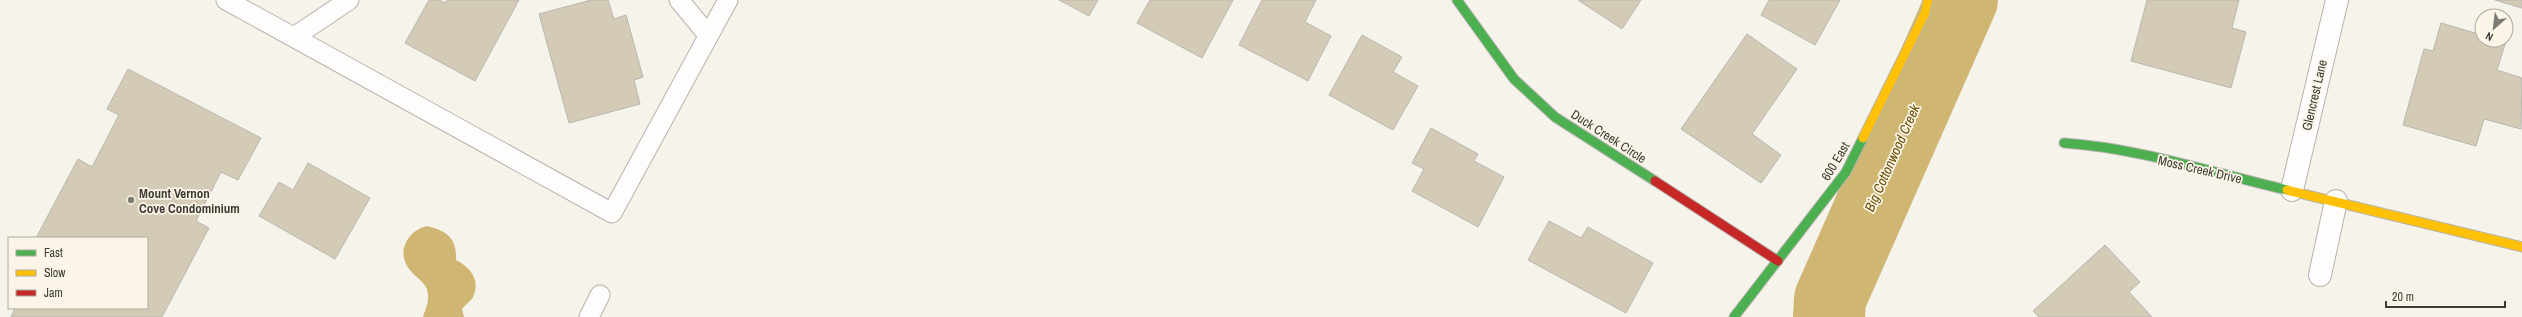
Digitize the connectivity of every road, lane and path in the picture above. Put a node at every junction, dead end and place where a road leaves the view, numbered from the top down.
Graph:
1 (226, 0) edge
2 (349, 0) edge
3 (679, 0) edge
4 (728, 0) edge
5 (1457, 0) edge
6 (1928, 0) edge
7 (2337, 0) edge
8 (708, 35) junction
9 (294, 37) junction
10 (2064, 144) dead end
11 (2292, 190) junction
12 (2336, 201) junction
13 (2522, 247) edge
14 (1778, 261) junction
15 (2320, 275) dead end
16 (600, 295) dead end
17 (589, 317) edge
18 (1734, 317) edge

1 - 9 lane
2 - 9 lane
3 - 8 lane
4 - 8 lane
5 - 14 street, Duck Creek Circle
6 - 14 street, 600 East
7 - 11 street, Glencrest Lane
8 - 9 lane
10 - 11 street, Moss Creek Drive
11 - 12 street, Moss Creek Drive
12 - 13 street, Moss Creek Drive
12 - 15 street
14 - 18 street, 600 East
16 - 17 lane

